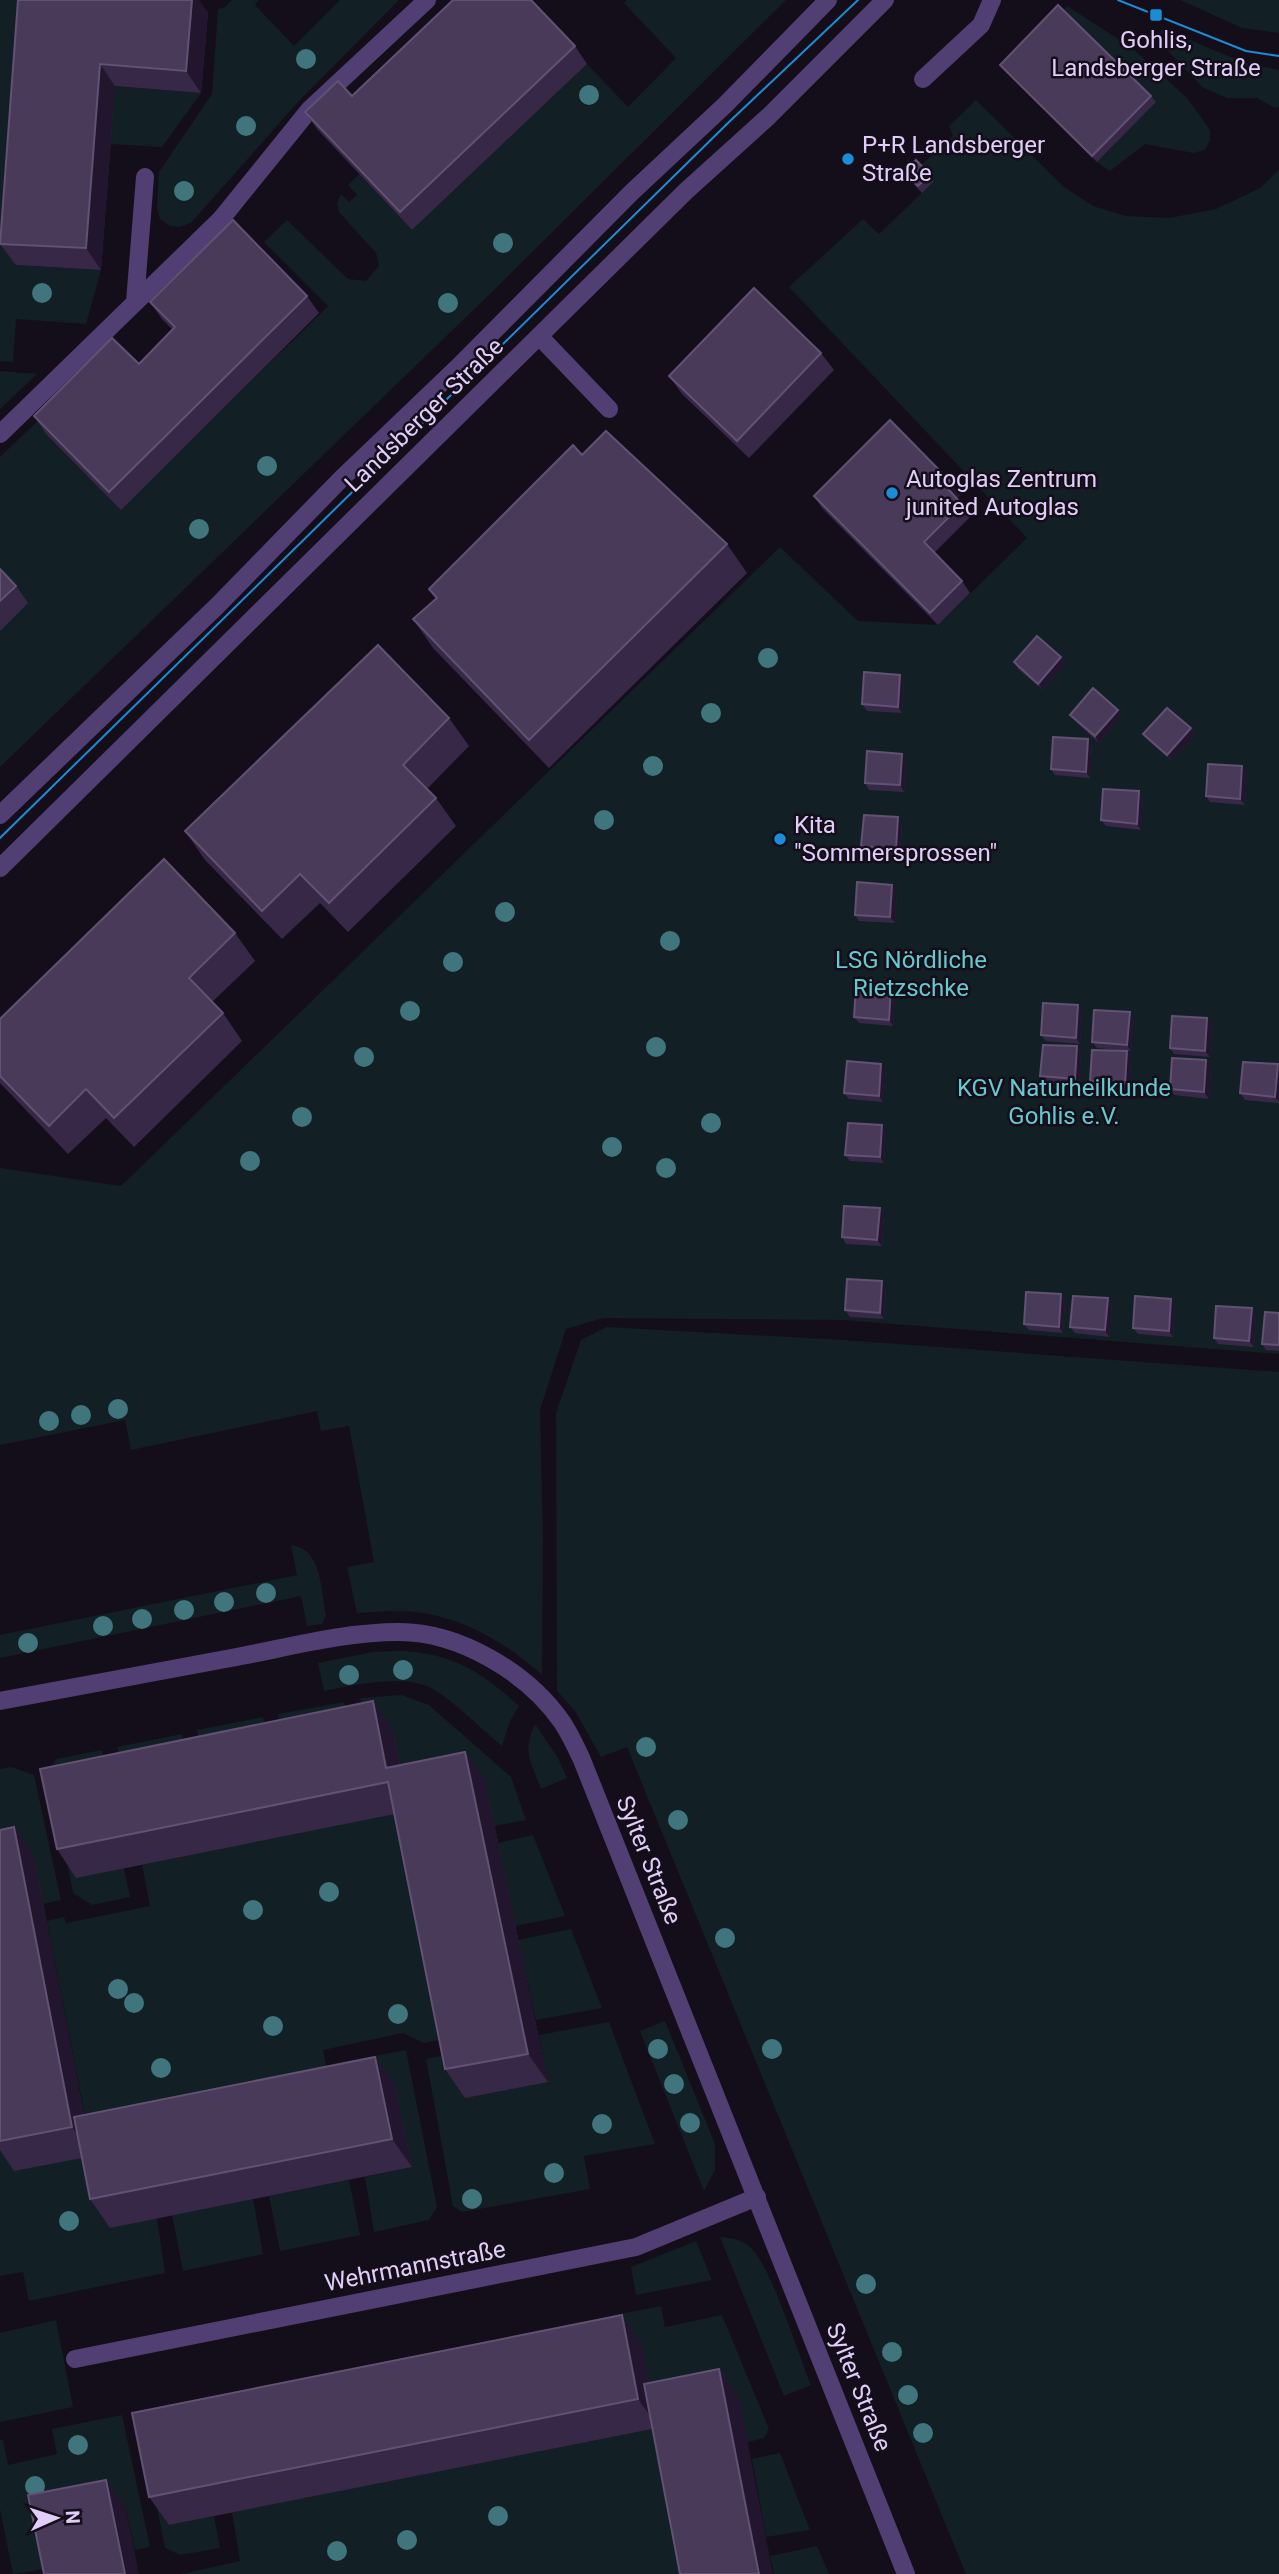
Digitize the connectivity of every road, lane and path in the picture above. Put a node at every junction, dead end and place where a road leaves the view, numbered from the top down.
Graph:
1 (427, 0) edge
2 (828, 0) edge
3 (886, 0) edge
4 (992, 0) edge
5 (923, 79) dead end
6 (145, 177) dead end
7 (135, 302) junction
8 (540, 337) junction
9 (609, 409) dead end
10 (0, 435) edge
11 (0, 815) edge
12 (0, 868) edge
13 (0, 1701) edge
14 (757, 2197) junction
15 (75, 2359) dead end
16 (906, 2574) edge

1 - 7 street
2 - 11 street, Landsberger Straße
3 - 8 street, Landsberger Straße
4 - 5 street
6 - 7 street
7 - 10 street
8 - 9 street
8 - 12 street, Landsberger Straße
13 - 14 street, Sylter Straße
14 - 15 street, Wehrmannstraße
14 - 16 street, Sylter Straße

